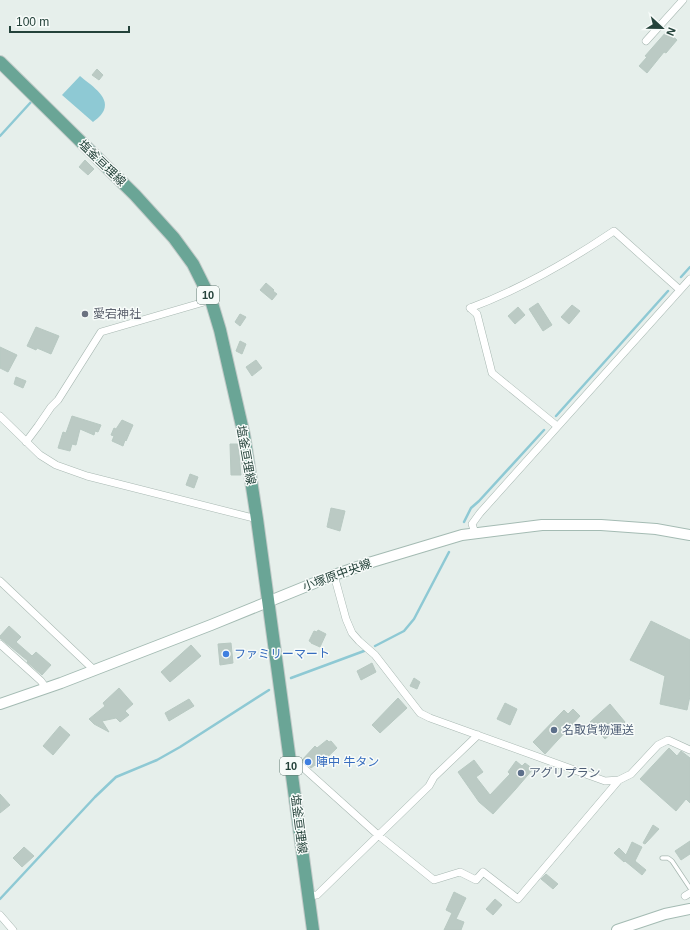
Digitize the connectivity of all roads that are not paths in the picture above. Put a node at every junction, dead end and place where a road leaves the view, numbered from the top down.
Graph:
1 (683, 0) edge
2 (646, 41) dead end
3 (0, 62) edge
4 (690, 278) edge
5 (680, 290) junction
6 (211, 300) junction
7 (0, 416) edge
8 (557, 426) junction
9 (26, 442) junction
10 (257, 519) junction
11 (475, 533) junction
12 (690, 535) edge
13 (334, 576) junction
14 (0, 581) edge
15 (268, 602) junction
16 (0, 644) edge
17 (94, 669) junction
18 (46, 688) junction
19 (0, 704) edge
20 (478, 735) junction
21 (690, 750) edge
22 (291, 765) junction
23 (620, 780) junction
24 (378, 835) junction
25 (662, 858) dead end
26 (690, 888) edge
27 (308, 896) junction
28 (690, 909) edge
29 (0, 915) edge
30 (13, 930) edge
31 (313, 930) edge
32 (617, 930) edge

1 - 2 street
3 - 6 main road, 塩釜亘理線 / 10
4 - 5 street
5 - 8 street
5 - 8 street
6 - 9 street
6 - 10 main road, 塩釜亘理線 / 10
7 - 9 street
8 - 11 street
9 - 10 street
10 - 15 main road, 塩釜亘理線 / 10
11 - 12 street, 小塚原中央線
11 - 13 street, 小塚原中央線
13 - 15 street, 小塚原中央線
13 - 20 street
14 - 17 street
15 - 17 street, 小塚原中央線
15 - 22 main road, 塩釜亘理線 / 10
16 - 18 street
17 - 18 street, 小塚原中央線
18 - 19 street, 小塚原中央線
20 - 23 street
20 - 24 street
21 - 23 street
22 - 24 street
22 - 27 main road, 塩釜亘理線 / 10
23 - 24 street
24 - 27 street
25 - 26 lane
27 - 31 main road, 塩釜亘理線 / 10
28 - 32 street
29 - 30 street

